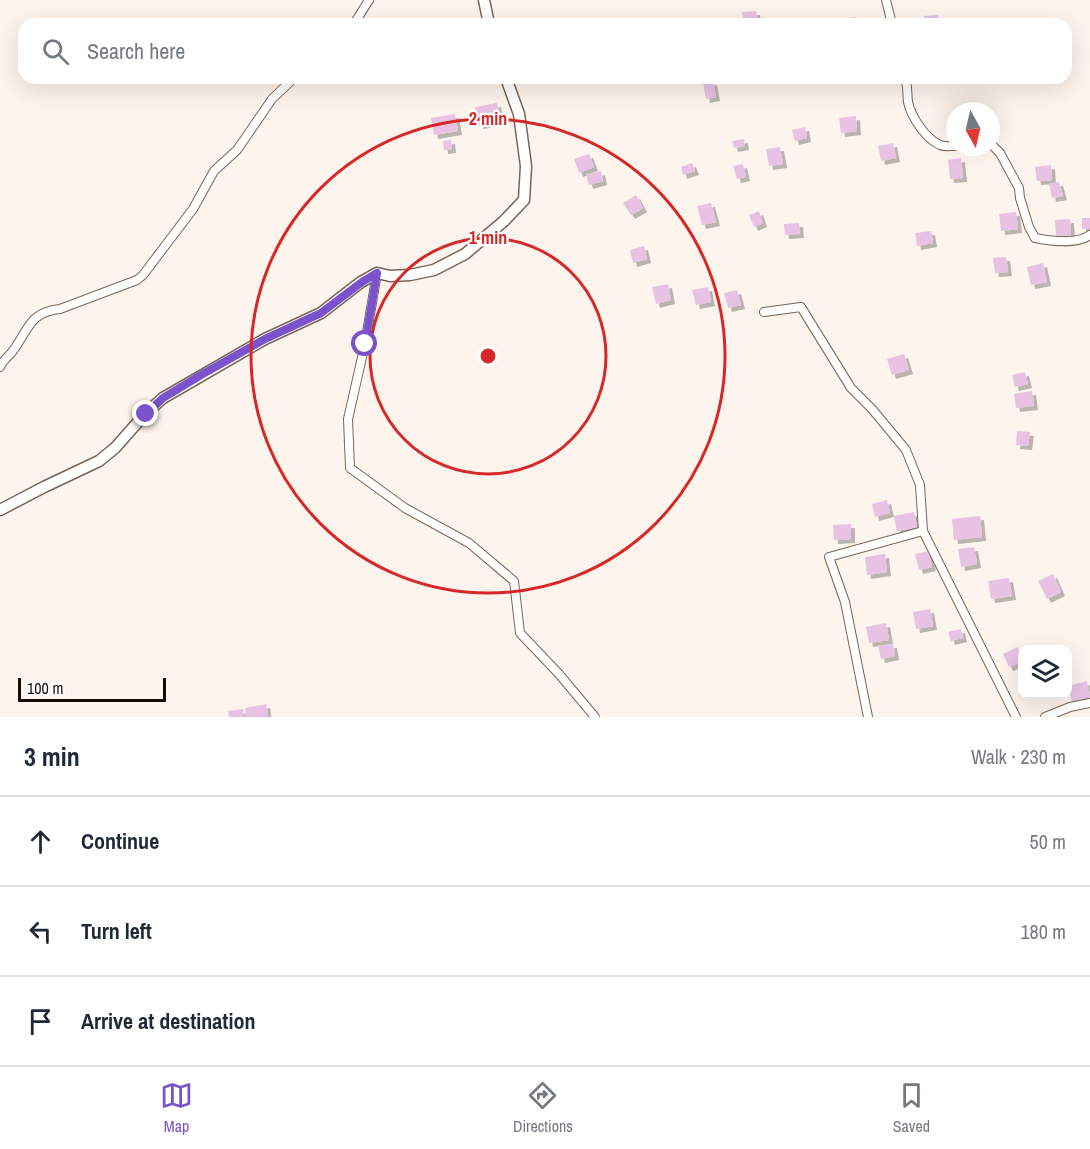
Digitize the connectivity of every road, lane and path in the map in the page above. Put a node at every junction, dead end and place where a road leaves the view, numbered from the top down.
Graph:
1 (369, 0) edge
2 (484, 0) edge
3 (886, 0) edge
4 (358, 18) edge
5 (488, 18) edge
6 (890, 18) edge
7 (288, 84) edge
8 (508, 84) edge
9 (907, 84) edge
10 (946, 146) edge
11 (1000, 153) edge
12 (1090, 235) edge
13 (377, 273) junction
14 (764, 312) dead end
15 (0, 367) edge
16 (0, 510) edge
17 (923, 531) junction
18 (1090, 703) edge
19 (595, 717) edge
20 (868, 717) edge
21 (1016, 717) edge
22 (1045, 717) edge

1 - 4 street
2 - 5 street
3 - 6 street
7 - 15 street
8 - 13 street
9 - 10 street
11 - 12 street
13 - 16 street
13 - 19 street
14 - 17 street
17 - 20 street
17 - 21 street
18 - 22 street

